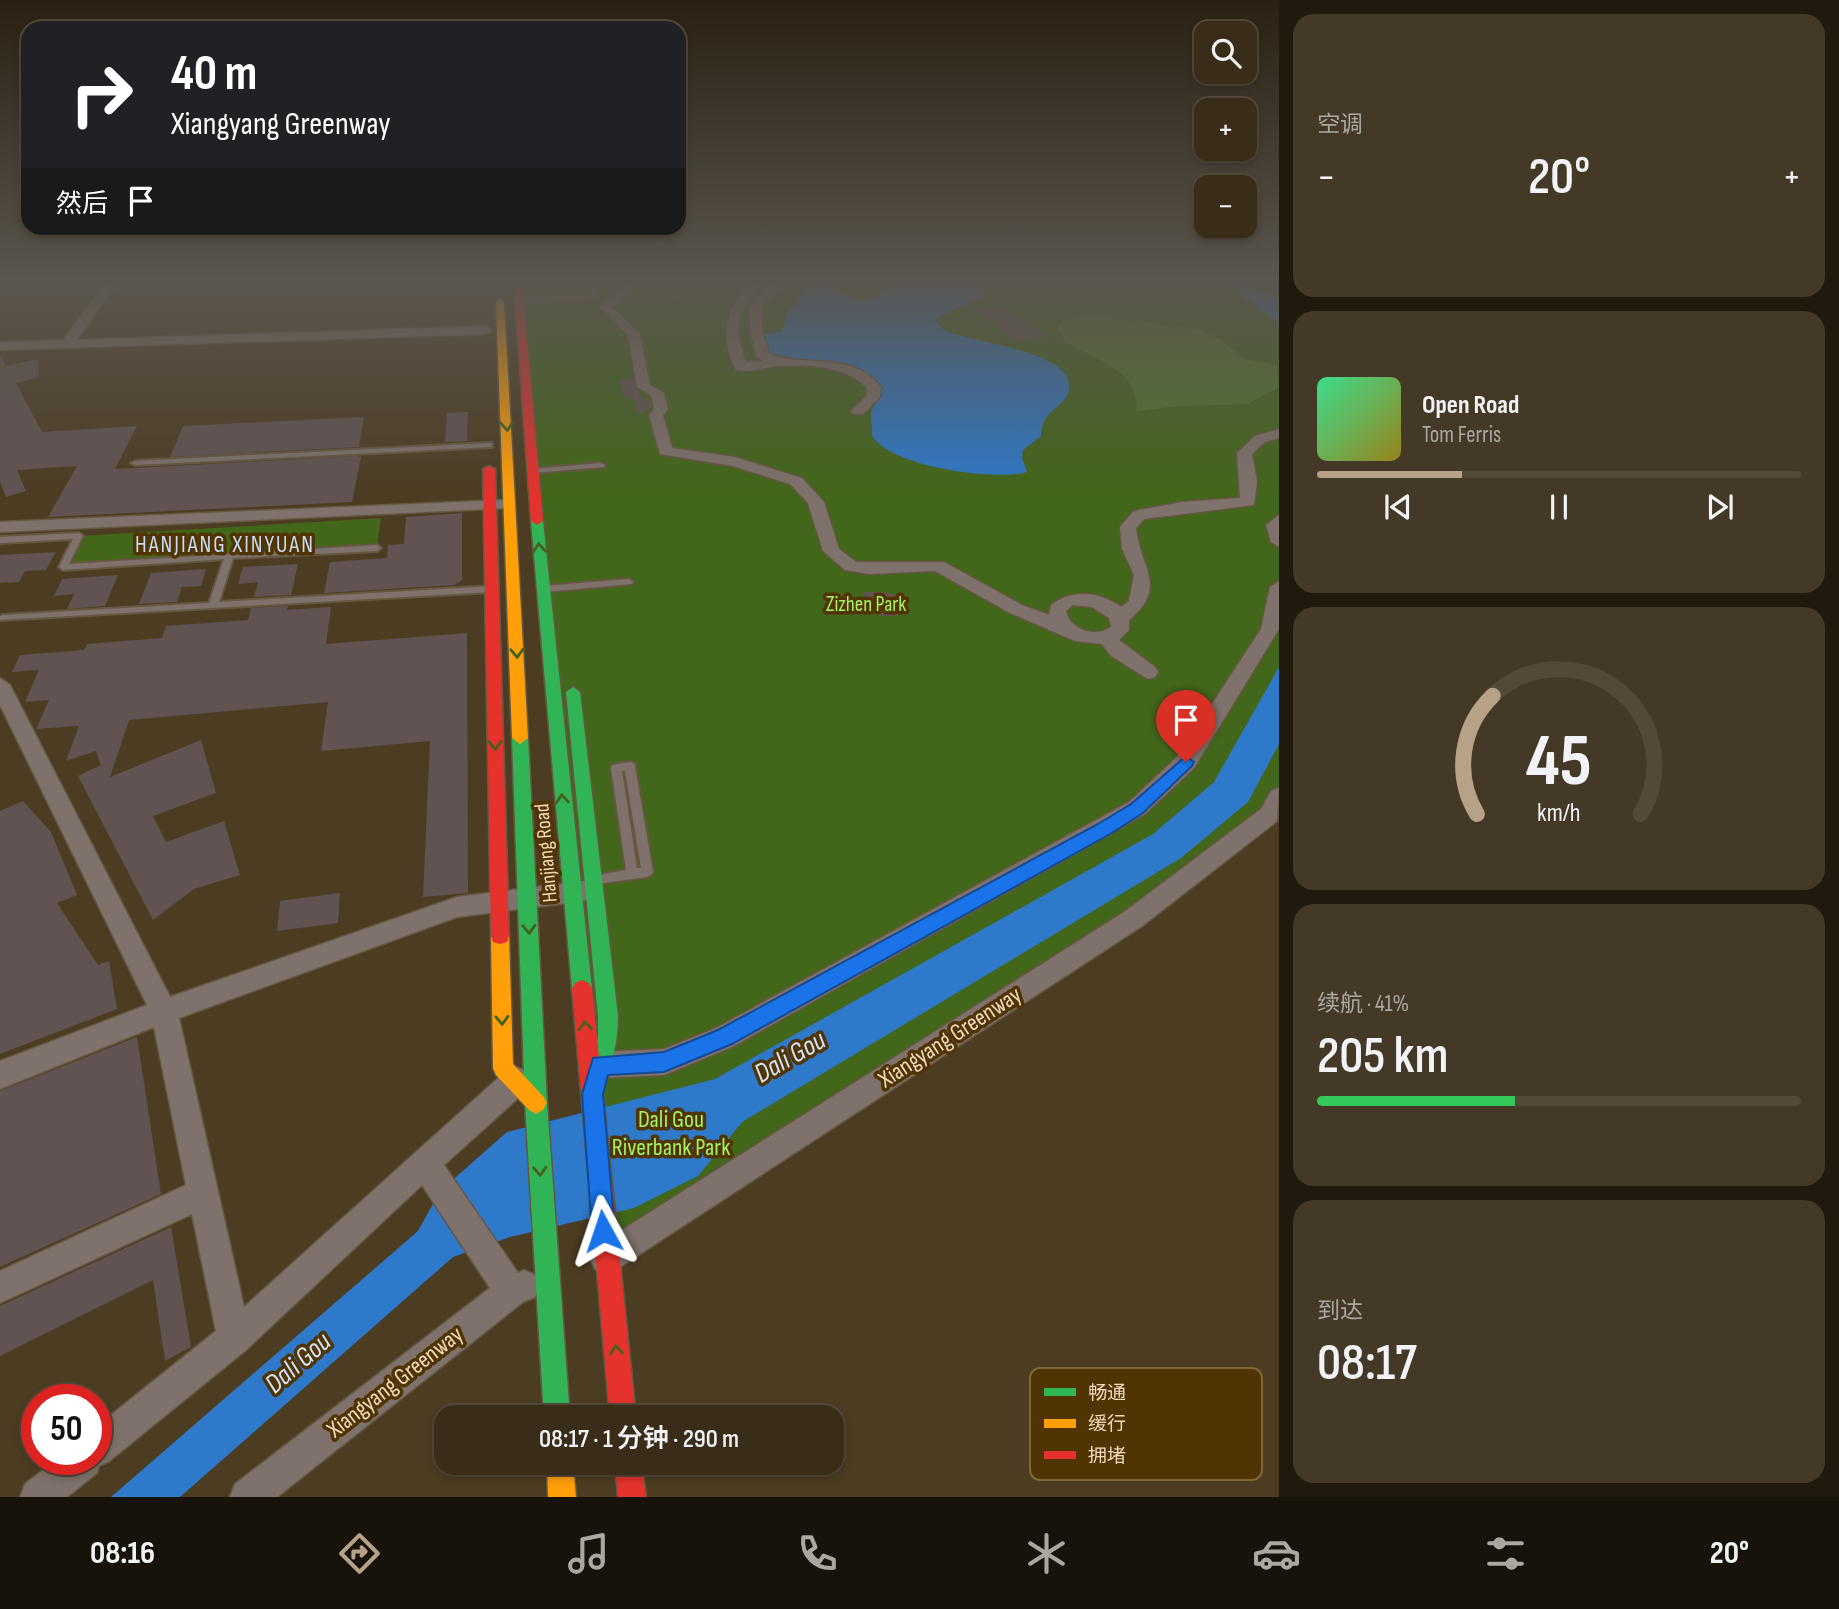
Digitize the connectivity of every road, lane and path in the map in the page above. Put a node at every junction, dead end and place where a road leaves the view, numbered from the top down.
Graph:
1 (487, 354) edge
2 (503, 354) edge
3 (526, 354) edge
4 (638, 354) edge
5 (737, 354) edge
6 (762, 354) edge
7 (776, 363) junction
8 (488, 406) dead end
9 (858, 411) dead end
10 (1279, 433) edge
11 (489, 438) joint
12 (135, 463) dead end
13 (601, 465) dead end
14 (541, 470) junction
15 (552, 496) dead end
16 (511, 505) junction
17 (490, 506) junction
18 (1279, 520) edge
19 (0, 527) edge
20 (0, 540) edge
21 (1279, 542) edge
22 (377, 548) dead end
23 (229, 556) junction
24 (629, 582) dead end
25 (1279, 587) edge
26 (492, 589) junction
27 (543, 589) junction
28 (213, 606) junction
29 (3, 618) dead end
30 (1119, 618) junction
31 (1067, 628) junction
32 (1107, 638) junction
33 (570, 671) dead end
34 (1147, 672) dead end
35 (0, 685) edge
36 (1279, 797) edge
37 (632, 874) junction
38 (582, 886) junction
39 (527, 900) junction
40 (498, 903) junction
41 (164, 1012) junction
42 (601, 1065) junction
43 (0, 1075) edge
44 (516, 1081) junction
45 (592, 1094) junction
46 (536, 1103) junction
47 (432, 1172) junction
48 (203, 1193) junction
49 (606, 1258) junction
50 (547, 1277) junction
51 (0, 1287) edge
52 (512, 1291) junction
53 (234, 1338) junction
54 (555, 1405) edge
55 (622, 1405) edge
56 (112, 1437) edge
57 (65, 1475) edge
58 (561, 1475) edge
59 (629, 1475) edge
60 (38, 1497) edge
61 (248, 1497) edge
62 (562, 1497) edge
63 (632, 1497) edge

1 - 8 main road
2 -> 16 main road, Hanjiang Road
3 - 14 main road, Hanjiang Road
4 - 31 street
5 - 7 street
6 - 7 street
7 - 9 street
10 - 30 street
11 - 12 lane
11 - 17 main road
13 - 14 lane
14 - 15 main road
27 -> 14 main road, Hanjiang Road
16 - 17 street
16 -> 39 main road, Hanjiang Road
17 - 19 street
17 - 26 main road
18 - 21 street
20 - 23 lane
22 - 23 lane
23 - 28 lane
24 - 27 lane
25 - 42 street
26 - 28 lane
26 -> 40 main road
38 -> 27 main road, Hanjiang Road
28 - 29 lane
30 - 31 street
30 - 32 street
31 - 32 street
32 - 34 street
33 - 38 main road
35 - 41 street
36 - 49 street, Xiangyang Greenway
37 - 37 lane
37 - 38 lane
38 - 39 street
38 - 42 main road
45 -> 38 main road, Hanjiang Road
39 - 40 street
39 -> 46 main road, Hanjiang Road
40 - 41 street
40 -> 44 main road
41 - 43 street
41 - 48 street
42 - 45 main road
44 - 46 main road
44 - 47 street
45 - 49 main road, Hanjiang Road
46 -> 50 main road, Hanjiang Road
47 - 52 street
47 - 53 street
48 - 51 street
48 - 53 street
55 -> 49 main road, Hanjiang Road
50 - 52 street, Xiangyang Greenway
50 - 54 main road, Hanjiang Road
52 - 61 street, Xiangyang Greenway
53 - 56 street
57 - 60 street
58 - 62 main road
59 - 63 main road

